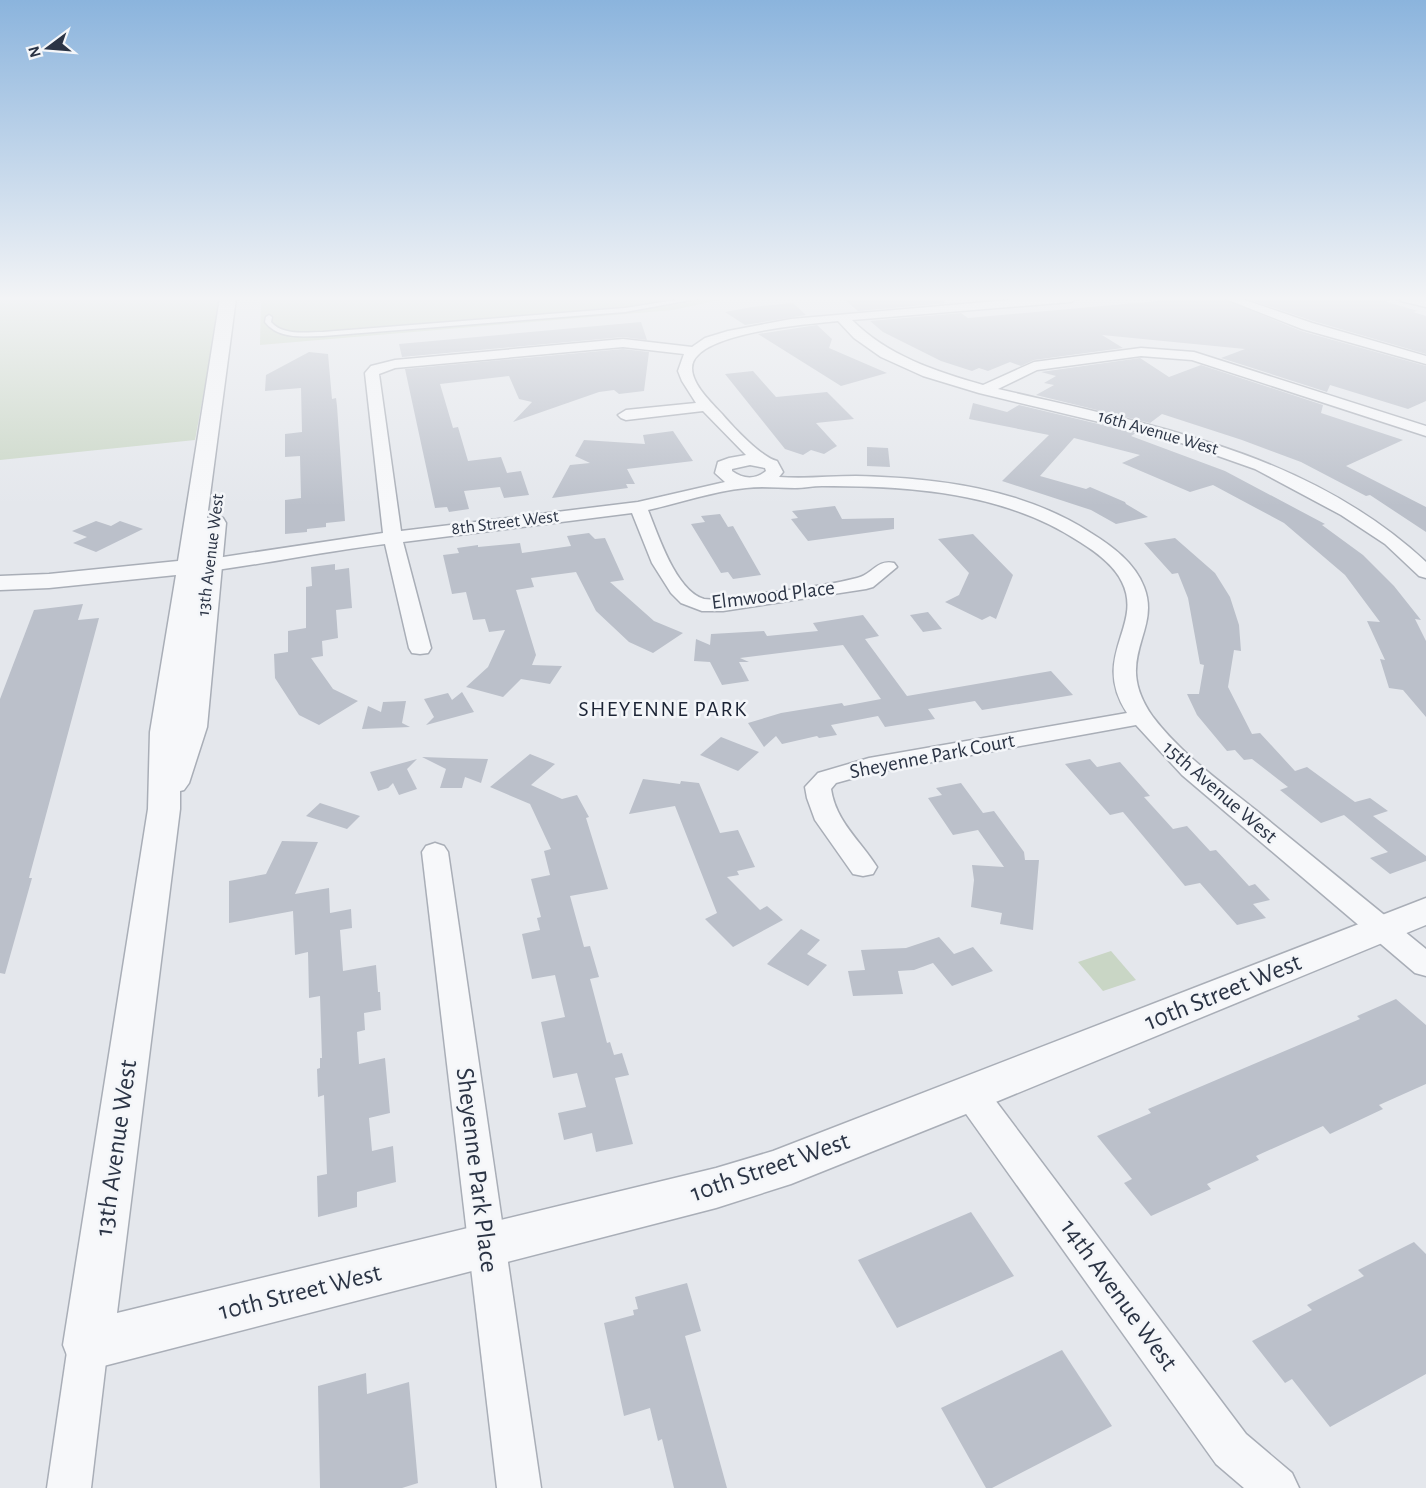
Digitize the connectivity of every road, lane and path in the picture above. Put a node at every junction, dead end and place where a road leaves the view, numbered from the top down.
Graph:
1 (221, 367) edge
2 (231, 367) edge
3 (382, 367) edge
4 (685, 367) edge
5 (914, 367) edge
6 (1031, 367) edge
7 (1230, 367) edge
8 (984, 390) junction
9 (707, 406) junction
10 (626, 415) dead end
11 (1426, 430) edge
12 (729, 434) junction
13 (770, 465) junction
14 (726, 468) junction
15 (819, 480) junction
16 (755, 482) junction
17 (691, 495) junction
18 (638, 507) junction
19 (393, 537) junction
20 (200, 560) junction
21 (888, 567) dead end
22 (1426, 572) edge
23 (10, 582) edge
24 (420, 648) dead end
25 (1142, 717) junction
26 (435, 852) dead end
27 (863, 867) dead end
28 (1426, 911) edge
29 (1382, 928) junction
30 (1426, 964) edge
31 (971, 1094) junction
32 (486, 1245) junction
33 (88, 1345) junction
34 (69, 1488) edge
35 (519, 1488) edge
36 (1277, 1488) edge

1 - 20 street, 13th Avenue West
2 - 20 street, 13th Avenue West
3 - 19 street
4 - 9 street
5 - 8 street, 16th Avenue West
6 - 8 street
7 - 11 street
8 - 22 street, 16th Avenue West
9 - 10 street
9 - 12 street
12 - 13 street
12 - 14 street
13 - 14 street
13 - 15 street, 15th Avenue West
13 - 16 street
14 - 16 street
14 - 17 street, 8th Street West
15 - 16 street, 15th Avenue West
15 - 25 street, 15th Avenue West
16 - 17 street, 8th Street West
17 - 18 street, 8th Street West
18 - 19 street, 8th Street West
18 - 21 street, Elmwood Place
19 - 20 street, 8th Street West
19 - 24 street
20 - 23 street, 8th Street West
20 - 33 street, 13th Avenue West
25 - 27 street, Sheyenne Park Court
25 - 29 street, 15th Avenue West
26 - 32 street, Sheyenne Park Place
28 - 29 street, 10th Street West
29 - 30 street, 15th Avenue West
29 - 31 street, 10th Street West
31 - 32 street, 10th Street West
31 - 36 street, 14th Avenue West
32 - 33 street, 10th Street West
32 - 35 street, Sheyenne Park Place
33 - 34 street, 13th Avenue West

